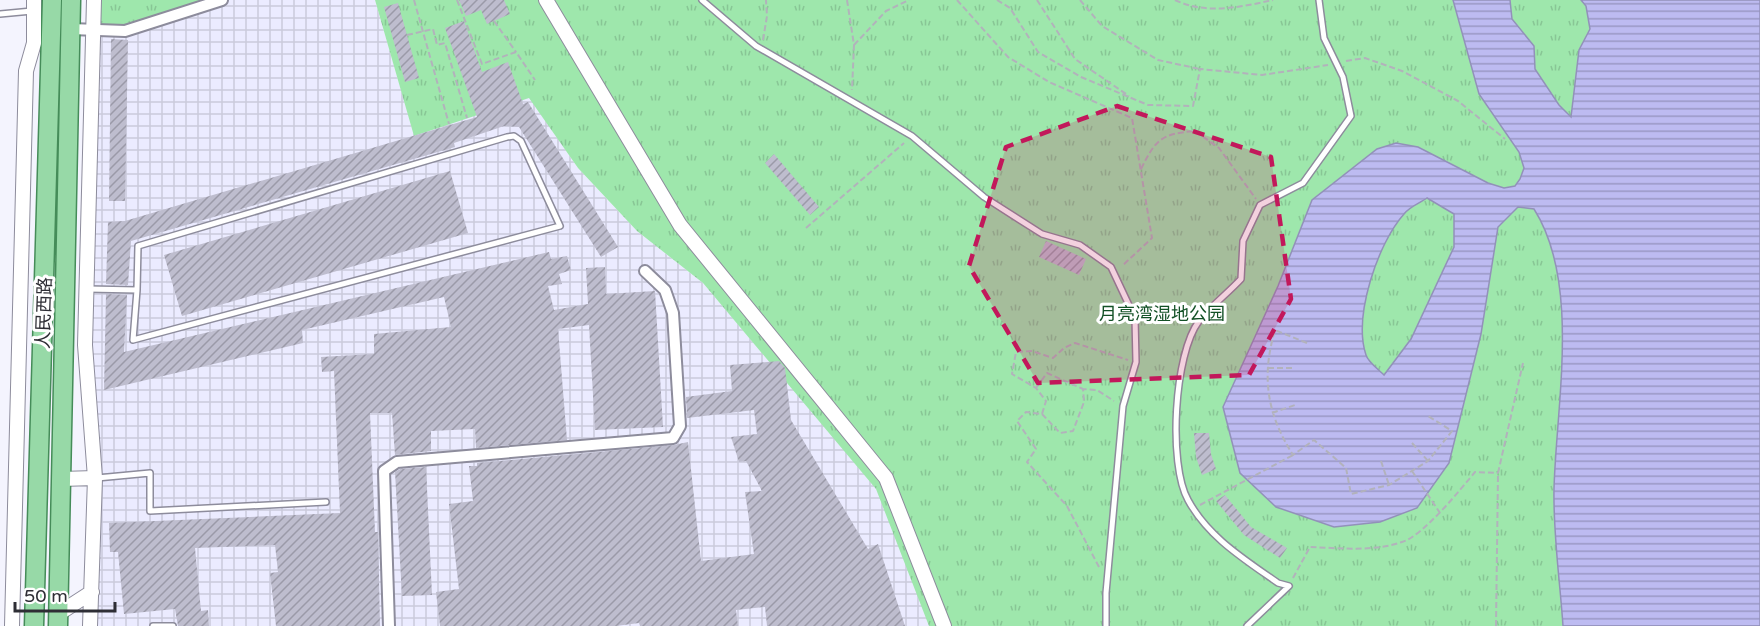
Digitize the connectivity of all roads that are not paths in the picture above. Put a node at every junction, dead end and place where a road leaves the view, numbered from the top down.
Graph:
1 (52, 0) edge
2 (71, 0) edge
3 (94, 0) edge
4 (219, 0) edge
5 (546, 0) edge
6 (702, 0) edge
7 (1319, 0) edge
8 (34, 6) edge
9 (0, 14) edge
10 (70, 29) junction
11 (94, 30) junction
12 (645, 272) dead end
13 (87, 289) junction
14 (137, 290) junction
15 (95, 478) junction
16 (61, 479) junction
17 (326, 502) dead end
18 (92, 592) junction
19 (58, 620) edge
20 (12, 626) edge
21 (34, 626) edge
22 (90, 626) edge
23 (153, 626) edge
24 (173, 626) edge
25 (389, 626) edge
26 (944, 626) edge
27 (1106, 626) edge
28 (1247, 626) edge

1 - 21 main road, 人民西路
2 - 10 main road, 人民西路
3 - 11 street
4 - 11 street
5 - 26 street
6 - 27 lane
7 - 28 lane
8 - 9 lane
8 - 20 street
10 - 11 street
10 - 16 main road, 人民西路
11 - 13 street
12 - 25 street
13 - 14 lane
13 - 15 street
14 - 14 lane
15 - 16 street
15 - 17 lane
15 - 18 street
16 - 19 main road, 人民西路
18 - 19 street
18 - 22 street
23 - 24 lane

